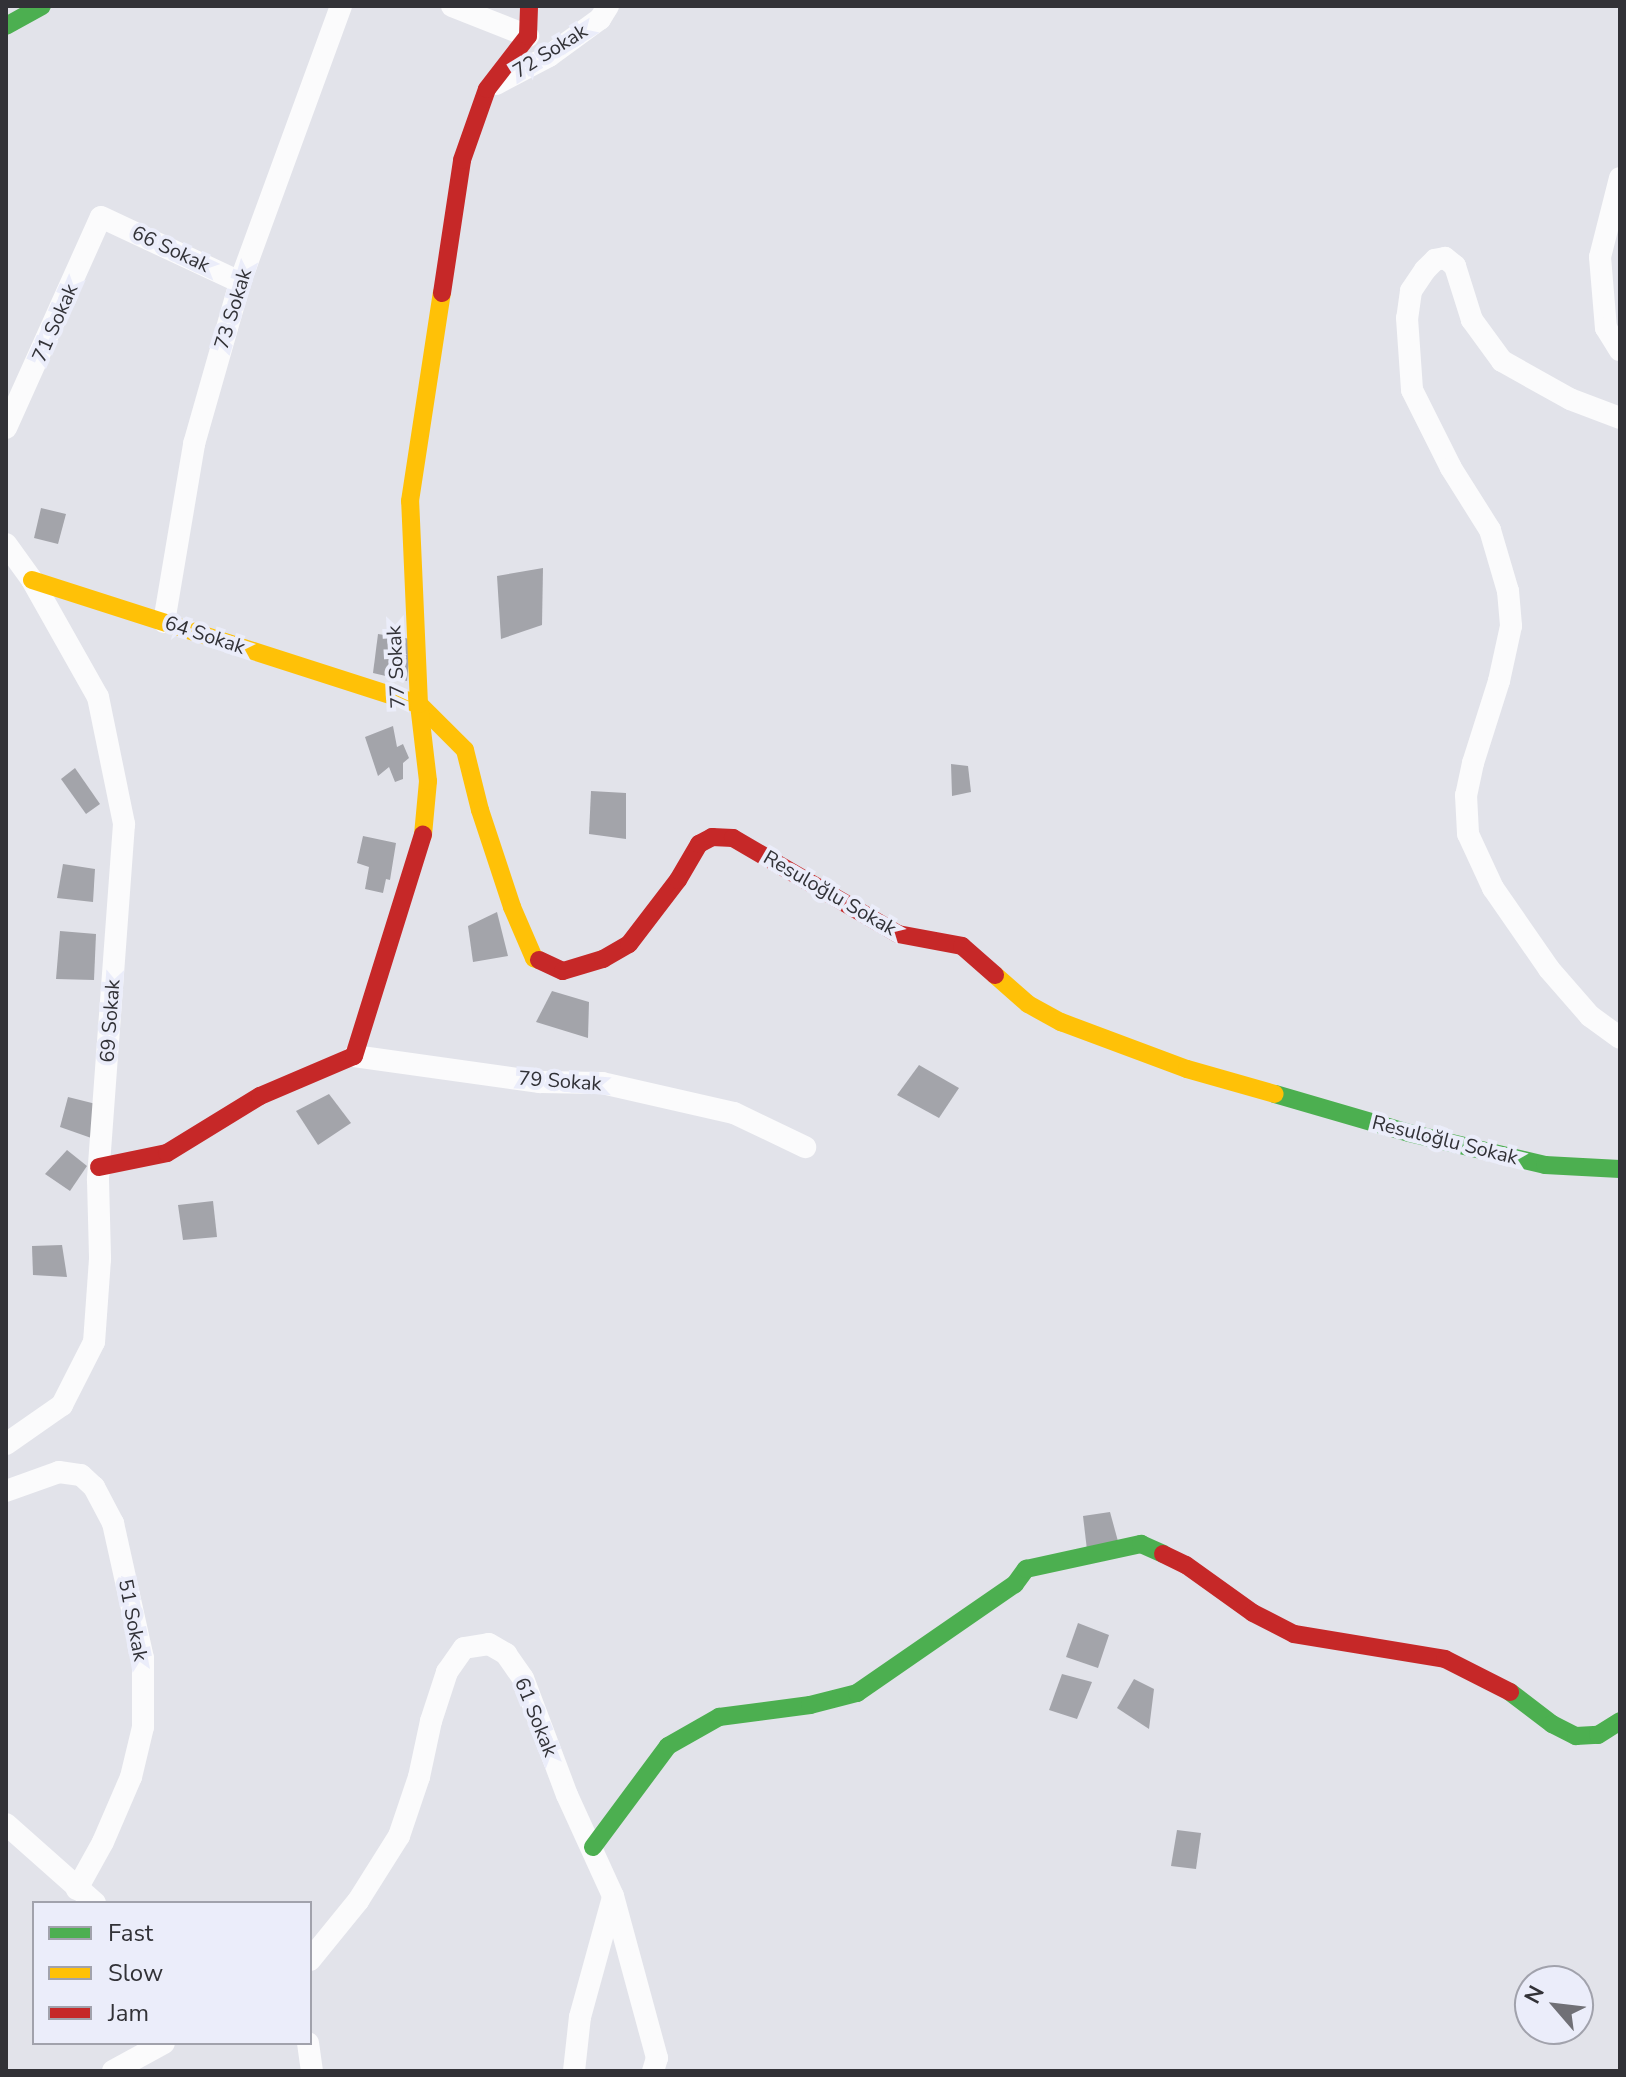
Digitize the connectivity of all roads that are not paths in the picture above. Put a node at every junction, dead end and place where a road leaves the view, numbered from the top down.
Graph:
1 (42, 6) edge
2 (341, 6) edge
3 (452, 6) edge
4 (529, 6) edge
5 (608, 6) edge
6 (6, 26) edge
7 (528, 36) junction
8 (487, 89) junction
9 (1620, 178) edge
10 (101, 217) joint
11 (240, 282) junction
12 (1620, 350) edge
13 (1620, 418) edge
14 (6, 428) edge
15 (6, 544) edge
16 (32, 580) junction
17 (164, 622) junction
18 (419, 704) junction
19 (1620, 1038) edge
20 (354, 1056) junction
21 (805, 1147) dead end
22 (99, 1167) junction
23 (1620, 1169) edge
24 (6, 1444) edge
25 (6, 1491) edge
26 (1620, 1721) edge
27 (6, 1824) edge
28 (593, 1847) junction
29 (77, 1889) junction
30 (613, 1896) junction
31 (92, 1901) edge
32 (312, 1958) edge
33 (160, 2045) edge
34 (308, 2045) edge
35 (113, 2071) edge
36 (312, 2071) edge
37 (574, 2071) edge
38 (653, 2071) edge

1 - 6 main road
2 - 11 street, 73 Sokak
3 - 7 street
4 - 7 main road
5 - 8 street, 72 Sokak
7 - 8 main road, 77 Sokak
8 - 18 main road, 77 Sokak
9 - 12 street
10 - 11 street, 66 Sokak
10 - 14 street, 71 Sokak
11 - 17 street, 73 Sokak
13 - 19 street
15 - 16 street
16 - 17 main road, 64 Sokak
16 - 22 street, 69 Sokak
17 - 18 main road, 64 Sokak
18 - 20 main road, 77 Sokak
18 - 23 main road, Resuloğlu Sokak
20 - 21 street, 79 Sokak
20 - 22 main road
22 - 24 street, 69 Sokak
25 - 29 street, 51 Sokak
26 - 28 main road
27 - 29 street
28 - 30 street, 61 Sokak
28 - 32 street, 61 Sokak
29 - 31 street
30 - 37 street
30 - 38 street, 61 Sokak
33 - 35 street
34 - 36 street

